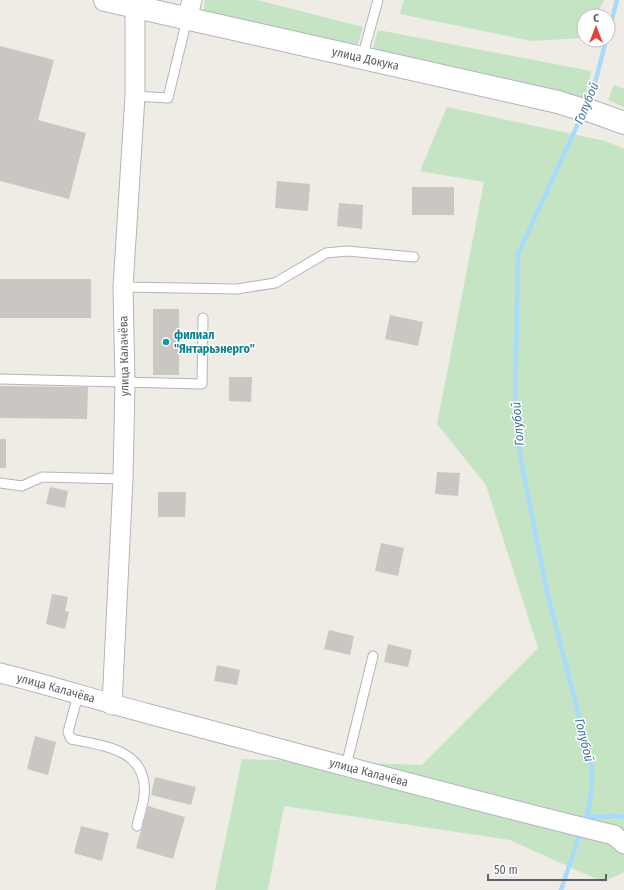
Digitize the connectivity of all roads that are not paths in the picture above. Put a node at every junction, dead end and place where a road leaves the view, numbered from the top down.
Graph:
1 (105, 0) edge
2 (378, 0) edge
3 (135, 7) junction
4 (189, 9) edge
5 (362, 59) junction
6 (135, 96) junction
7 (624, 123) edge
8 (414, 257) dead end
9 (123, 287) junction
10 (203, 318) dead end
11 (0, 379) edge
12 (126, 382) junction
13 (123, 480) junction
14 (0, 483) edge
15 (373, 656) dead end
16 (0, 673) edge
17 (78, 695) junction
18 (112, 705) junction
19 (346, 766) junction
20 (137, 826) dead end
21 (624, 844) edge

1 - 3 street, улица Докука
2 - 5 lane
3 - 4 street, улица Докука
3 - 6 street, улица Калачёва
4 - 5 street, улица Докука
4 - 6 lane
5 - 7 street, улица Докука
6 - 9 street, улица Калачёва
8 - 9 lane
9 - 12 street, улица Калачёва
10 - 12 lane
11 - 12 lane
12 - 13 street, улица Калачёва
13 - 14 lane
13 - 18 street, улица Калачёва
15 - 19 lane
16 - 17 street, улица Калачёва
17 - 18 street, улица Калачёва
17 - 20 lane
18 - 19 street, улица Калачёва
19 - 21 street, улица Калачёва

